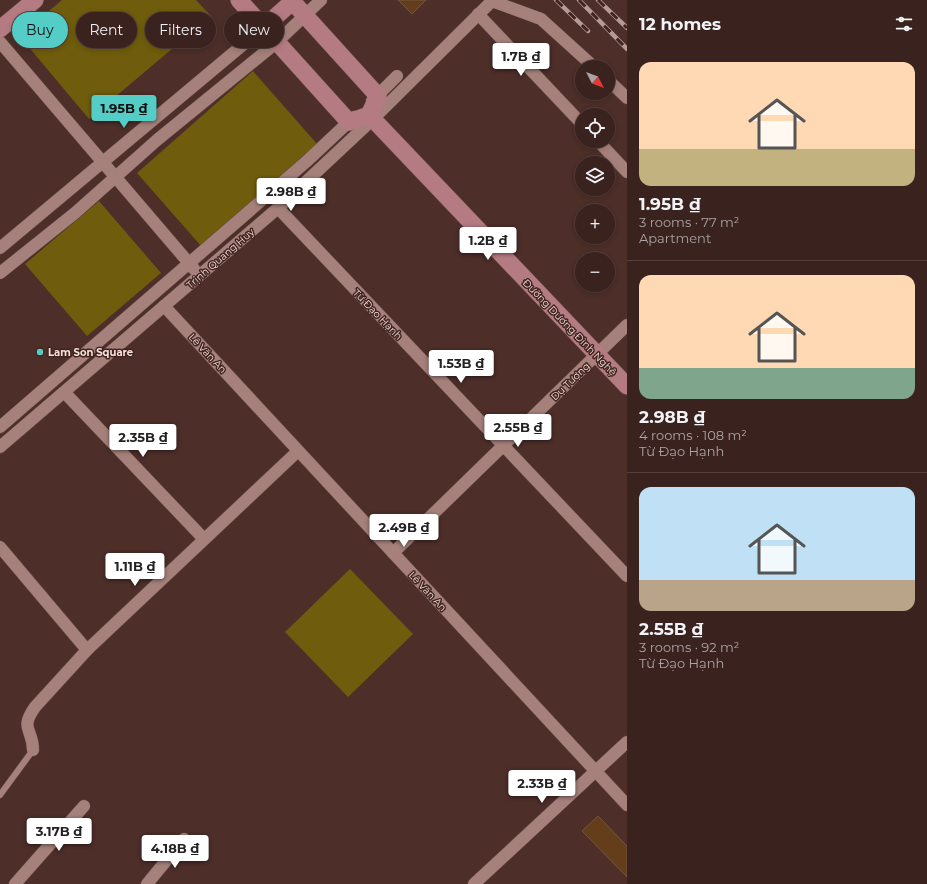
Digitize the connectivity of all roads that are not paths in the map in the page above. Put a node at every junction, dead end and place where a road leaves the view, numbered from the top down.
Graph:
1 (35, 0) edge
2 (239, 0) edge
3 (322, 0) edge
4 (291, 1) edge
5 (249, 12) edge
6 (280, 12) edge
7 (478, 14) junction
8 (305, 16) junction
9 (0, 29) edge
10 (284, 36) edge
11 (0, 42) edge
12 (239, 48) edge
13 (270, 48) edge
14 (281, 48) edge
15 (586, 60) edge
16 (397, 76) dead end
17 (615, 87) edge
18 (378, 96) junction
19 (627, 98) edge
20 (371, 117) junction
21 (575, 117) edge
22 (349, 122) junction
23 (605, 148) edge
24 (103, 162) junction
25 (627, 172) edge
26 (116, 178) junction
27 (278, 208) junction
28 (0, 248) edge
29 (189, 263) junction
30 (0, 273) edge
31 (200, 276) junction
32 (164, 306) junction
33 (627, 325) edge
34 (597, 355) junction
35 (627, 386) edge
36 (65, 393) junction
37 (0, 427) edge
38 (503, 446) junction
39 (0, 447) edge
40 (298, 450) junction
41 (204, 539) junction
42 (0, 547) edge
43 (393, 553) junction
44 (627, 576) edge
45 (87, 650) junction
46 (627, 742) edge
47 (33, 750) joint
48 (596, 772) junction
49 (0, 795) edge
50 (627, 805) edge
51 (84, 806) dead end
52 (184, 839) dead end
53 (15, 884) edge
54 (147, 884) edge
55 (474, 884) edge

1 - 9 main road
2 - 5 main road
3 - 8 street
4 - 6 main road
4 - 8 main road
7 - 15 street, Trịnh Quang Huy
7 - 20 street, Trịnh Quang Huy
7 - 21 street
8 - 10 street
8 - 18 main road
11 - 24 street
12 - 24 street
13 - 26 street
14 - 22 main road
16 - 18 street
17 - 19 street
18 - 20 main road
18 - 22 street
20 - 22 main road
20 - 27 street, Trịnh Quang Huy
20 - 34 main road, Đường Dương Đình Nghệ
22 - 29 street
23 - 25 street
24 - 26 street
24 - 28 street
26 - 29 street
26 - 30 street
27 - 31 street, Trịnh Quang Huy
27 - 38 street, Từ Đạo Hạnh
29 - 31 street
29 - 37 street
31 - 32 street, Trịnh Quang Huy
32 - 36 street, Trịnh Quang Huy
32 - 40 street, Lê Văn An
33 - 34 street, Dụ Tượng
34 - 35 main road, Đường Dương Đình Nghệ
34 - 38 street, Dụ Tượng
36 - 39 street, Trịnh Quang Huy
36 - 41 street
38 - 43 street, Dụ Tượng
38 - 44 street, Từ Đạo Hạnh
40 - 41 street
40 - 43 street, Lê Văn An
41 - 45 street
42 - 45 street
43 - 48 street, Lê Văn An
45 - 47 street
46 - 48 street
47 - 49 lane
48 - 50 street, Lê Văn An
48 - 55 street
51 - 53 street
52 - 54 street

